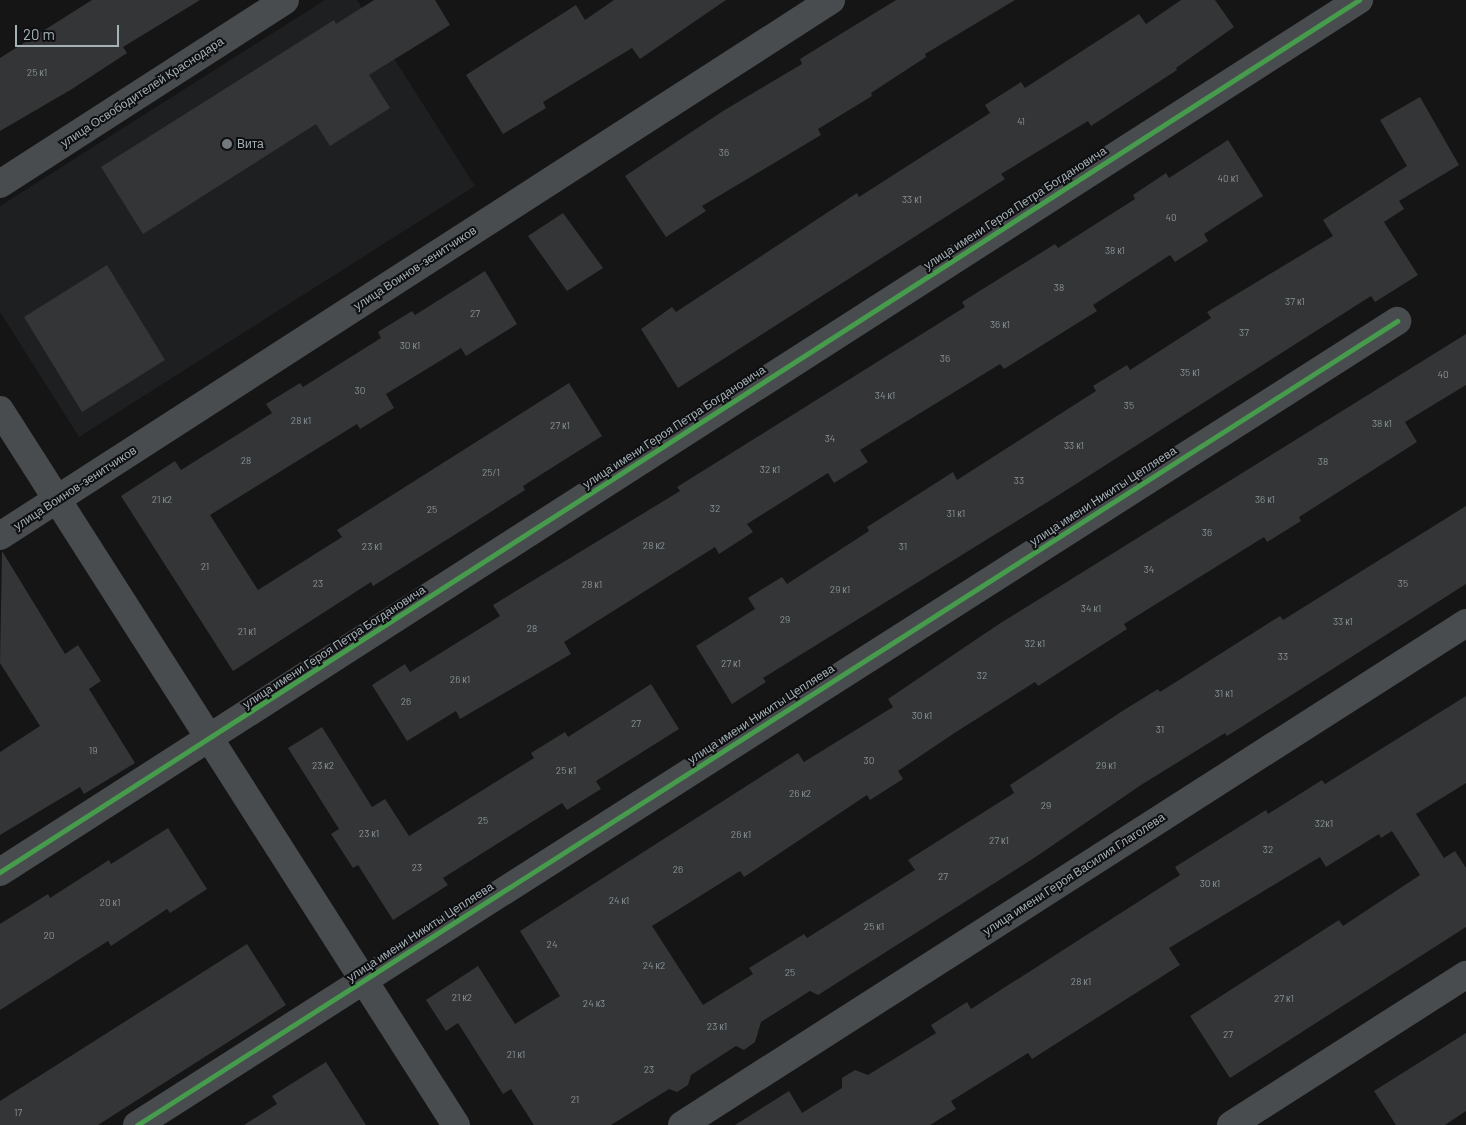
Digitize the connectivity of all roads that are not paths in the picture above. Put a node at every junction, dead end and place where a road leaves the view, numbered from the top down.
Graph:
1 (285, 0) edge
2 (830, 0) edge
3 (1359, 0) edge
4 (0, 184) edge
5 (1396, 321) dead end
6 (0, 410) edge
7 (57, 500) junction
8 (0, 536) edge
9 (1466, 623) edge
10 (210, 738) junction
11 (0, 872) edge
12 (1466, 975) edge
13 (364, 980) junction
14 (137, 1125) edge
15 (456, 1125) edge
16 (682, 1125) edge
17 (1231, 1125) edge

1 - 4 street, улица Освободителей Краснодара
2 - 7 street, улица Воинов-зенитчиков
3 - 10 street, улица имени Героя Петра Богдановича
5 - 13 street, улица имени Никиты Цепляева
6 - 7 street
7 - 8 street, улица Воинов-зенитчиков
7 - 10 street
9 - 16 street, улица имени Героя Василия Глаголева
10 - 11 street, улица имени Героя Петра Богдановича
10 - 13 street
12 - 17 street
13 - 14 street, улица имени Никиты Цепляева
13 - 15 street

